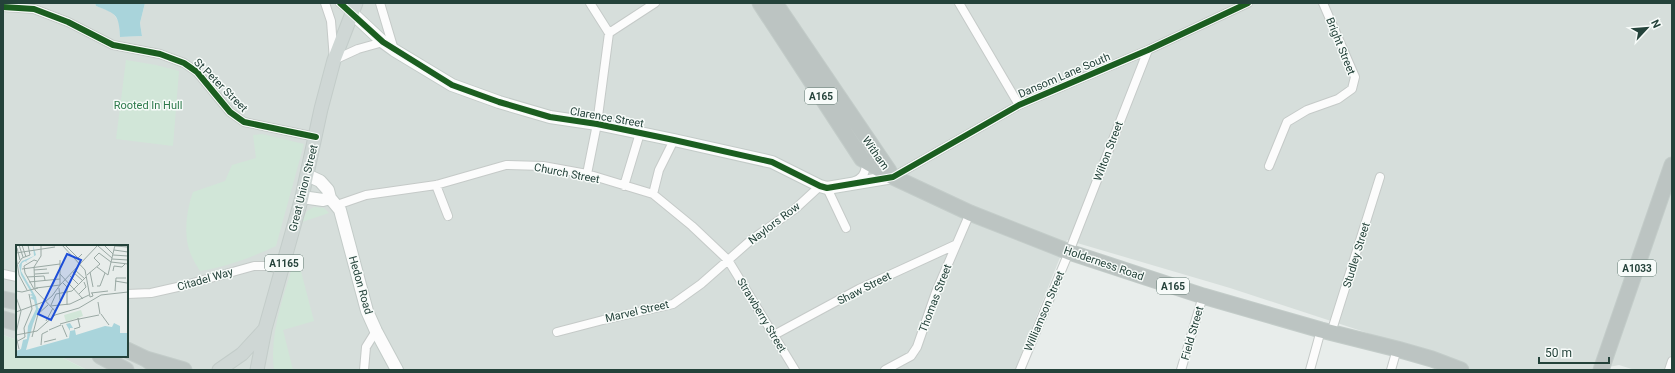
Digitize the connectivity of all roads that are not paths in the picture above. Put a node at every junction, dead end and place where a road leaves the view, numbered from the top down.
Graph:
1 (325, 3) edge
2 (340, 3) edge
3 (380, 3) edge
4 (590, 3) edge
5 (655, 3) edge
6 (959, 3) edge
7 (1248, 3) edge
8 (1323, 3) edge
9 (770, 4) edge
10 (3, 7) edge
11 (354, 8) edge
12 (609, 33) junction
13 (383, 42) junction
14 (394, 50) junction
15 (1148, 50) junction
16 (334, 60) junction
17 (1019, 105) junction
18 (597, 124) junction
19 (640, 133) junction
20 (316, 137) junction
21 (674, 140) junction
22 (862, 159) junction
23 (1672, 165) edge
24 (1269, 166) dead end
25 (587, 174) junction
26 (307, 175) junction
27 (893, 177) junction
28 (1380, 177) dead end
29 (436, 185) junction
30 (624, 186) junction
31 (846, 186) junction
32 (824, 187) junction
33 (653, 194) junction
34 (302, 197) junction
35 (334, 201) junction
36 (970, 213) junction
37 (448, 216) dead end
38 (846, 228) dead end
39 (955, 245) junction
40 (1069, 252) junction
41 (728, 260) junction
42 (282, 270) junction
43 (3, 274) edge
44 (16, 277) edge
45 (128, 294) edge
46 (1203, 296) junction
47 (3, 299) edge
48 (16, 302) edge
49 (3, 319) edge
50 (16, 324) edge
51 (265, 329) junction
52 (376, 331) junction
53 (1326, 331) junction
54 (557, 332) dead end
55 (774, 336) junction
56 (1397, 349) junction
57 (128, 350) edge
58 (102, 357) edge
59 (146, 359) junction
60 (1672, 361) edge
61 (1603, 365) edge
62 (122, 368) edge
63 (160, 370) edge
64 (184, 370) edge
65 (219, 370) edge
66 (257, 370) edge
67 (364, 370) edge
68 (397, 370) edge
69 (795, 370) edge
70 (885, 370) edge
71 (1020, 370) edge
72 (1181, 370) edge
73 (1310, 370) edge
74 (1391, 370) edge
75 (1461, 370) edge
76 (1669, 370) edge

1 - 16 street
2 - 11 street, Clarence Street
3 - 14 street
4 - 12 street
5 - 12 street
6 - 17 street
7 - 15 street, Dansom Lane South
8 - 24 street, Bright Street
9 - 22 highway, Witham / A165
9 - 27 highway, Witham / A165
10 - 20 street, St Peter Street
11 - 13 street, Clarence Street
11 - 16 main road, Great Union Street / A1165
12 - 18 street
13 - 14 street, Clarence Street
13 - 16 street
14 - 18 street, Clarence Street
15 - 17 street, Dansom Lane South
15 - 40 street, Wilton Street
16 - 20 main road, Great Union Street / A1165
17 - 27 street, Dansom Lane South
18 - 19 street, Clarence Street
18 - 25 street
19 - 21 street, Clarence Street
19 - 30 street
20 - 26 main road, Great Union Street / A1165
21 - 32 street, Clarence Street
21 - 33 street
22 - 27 highway, Witham / A165
22 - 31 street
23 - 61 highway, A1033
25 - 29 street, Church Street
25 - 30 street, Church Street
26 - 34 main road, Great Union Street / A1165
26 - 35 street, Hedon Road
27 - 31 street
27 - 36 highway, Holderness Road / A165
28 - 53 street, Studley Street
29 - 35 street, Church Street
29 - 37 street
30 - 33 street, Church Street
31 - 32 street
32 - 38 street
32 - 41 street, Naylors Row
33 - 41 street, Church Street
34 - 35 street
34 - 42 main road, Great Union Street / A1165
35 - 52 street, Hedon Road
36 - 39 street, Thomas Street
36 - 40 highway, Holderness Road / A165
39 - 55 street, Shaw Street
39 - 70 street, Thomas Street
40 - 46 highway, Holderness Road / A165
40 - 71 street, Williamson Street
41 - 54 street, Marvel Street
41 - 55 street, Strawberry Street
42 - 45 street, Citadel Way
42 - 51 main road, Great Union Street / A1165
43 - 44 street
46 - 53 highway, Holderness Road / A165
46 - 72 street, Field Street
47 - 48 highway
49 - 50 highway
51 - 65 main road, Great Union Street / A1165
51 - 66 main road, Great Union Street / A1165
52 - 67 street
52 - 68 street, Hedon Road
53 - 56 highway, Holderness Road / A165
53 - 73 street, Studley Street
55 - 69 street, Strawberry Street
56 - 74 street
56 - 75 highway, Holderness Road / A165
57 - 59 highway
58 - 62 highway
59 - 63 highway
59 - 64 highway
60 - 76 street

